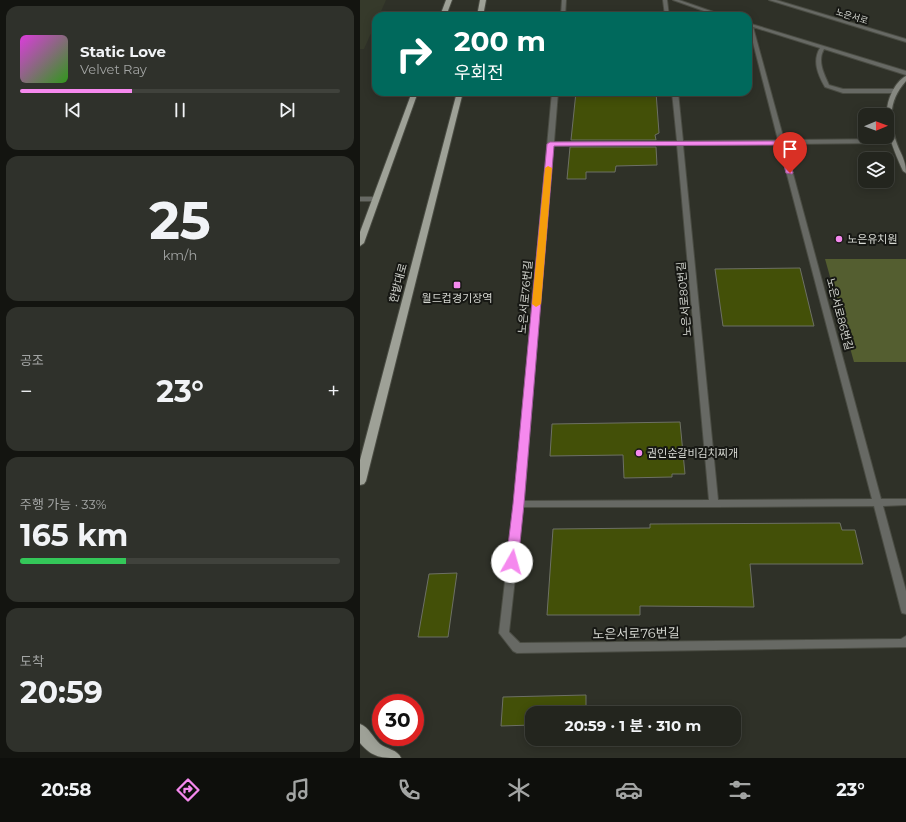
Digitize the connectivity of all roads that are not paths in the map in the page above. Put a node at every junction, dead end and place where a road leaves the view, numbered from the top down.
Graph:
1 (483, 0) edge
2 (491, 0) edge
3 (564, 0) edge
4 (665, 0) edge
5 (674, 0) edge
6 (771, 0) edge
7 (447, 1) edge
8 (444, 12) edge
9 (480, 12) edge
10 (481, 12) edge
11 (563, 12) edge
12 (666, 12) edge
13 (711, 12) edge
14 (752, 25) edge
15 (752, 35) edge
16 (906, 40) edge
17 (822, 48) junction
18 (906, 73) edge
19 (906, 78) edge
20 (894, 91) junction
21 (414, 96) edge
22 (459, 96) edge
23 (556, 96) edge
24 (675, 96) edge
25 (889, 108) edge
26 (858, 141) edge
27 (681, 143) junction
28 (782, 143) junction
29 (550, 144) junction
30 (894, 144) edge
31 (906, 171) edge
32 (360, 199) edge
33 (375, 199) junction
34 (360, 243) edge
35 (360, 481) edge
36 (878, 502) junction
37 (906, 502) edge
38 (519, 504) junction
39 (714, 504) junction
40 (906, 610) edge
41 (905, 642) edge
42 (360, 730) edge
43 (394, 758) edge

1 - 9 main road
2 - 10 main road
3 - 11 street
4 - 12 street
5 - 13 street
6 - 16 street, 노은서로
7 - 8 main road
14 - 17 street
15 - 28 street, 노은서로86번길
17 - 18 street
17 - 20 street
19 - 20 street
20 - 25 street
21 - 33 main road
22 - 35 main road, 한밭대로
23 - 29 street, 노은서로76번길
24 - 27 street, 노은서로80번길
26 - 28 street
27 - 28 street
27 - 29 street
27 - 39 street, 노은서로80번길
28 - 36 street, 노은서로86번길
29 - 38 street, 노은서로76번길
30 - 31 street
32 - 33 street
33 - 34 main road
36 - 37 street
36 - 39 street
36 - 40 street, 노은서로86번길
38 - 39 street
38 - 41 street, 노은서로76번길
42 - 43 main road

